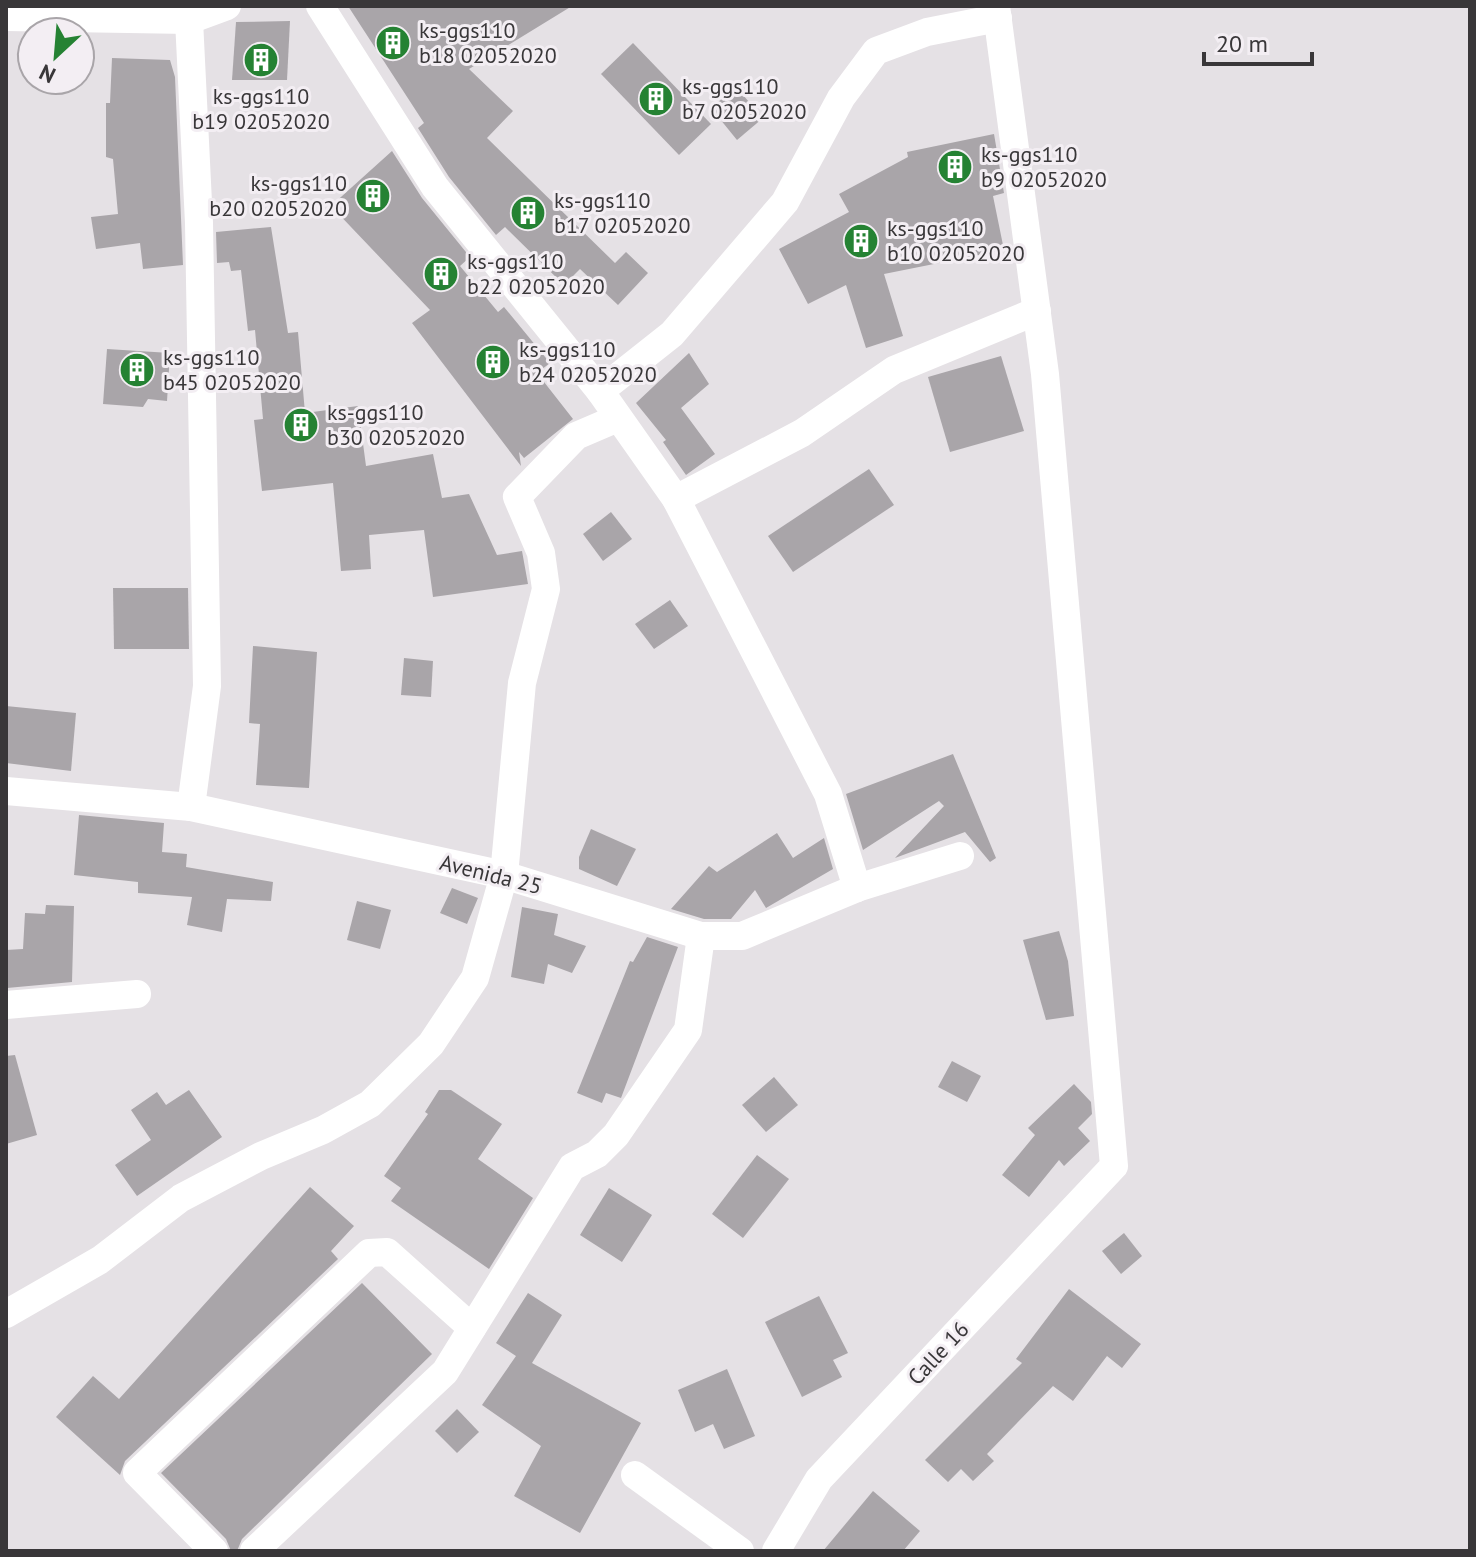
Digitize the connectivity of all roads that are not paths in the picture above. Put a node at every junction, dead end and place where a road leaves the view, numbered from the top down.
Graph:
1 (227, 6) edge
2 (320, 6) edge
3 (997, 12) edge
4 (6, 17) edge
5 (189, 20) junction
6 (1037, 311) junction
7 (600, 391) junction
8 (618, 418) junction
9 (676, 499) junction
10 (6, 791) edge
11 (191, 807) junction
12 (960, 856) dead end
13 (504, 875) junction
14 (857, 888) junction
15 (701, 936) junction
16 (137, 994) dead end
17 (6, 1005) edge
18 (6, 1314) edge
19 (472, 1328) junction
20 (635, 1475) dead end
21 (214, 1551) edge
22 (254, 1551) edge
23 (740, 1551) edge
24 (776, 1551) edge

1 - 5 street
2 - 7 street
3 - 6 street
3 - 7 street
4 - 5 street
5 - 11 street
6 - 9 street
6 - 24 street, Calle 16
7 - 8 street
8 - 9 street
8 - 13 street
9 - 14 street
10 - 11 street, Avenida 25
11 - 13 street, Avenida 25
12 - 14 street, Avenida 25
13 - 15 street, Avenida 25
13 - 18 street
14 - 15 street, Avenida 25
15 - 19 street
16 - 17 street
19 - 21 street
19 - 22 street
20 - 23 street

